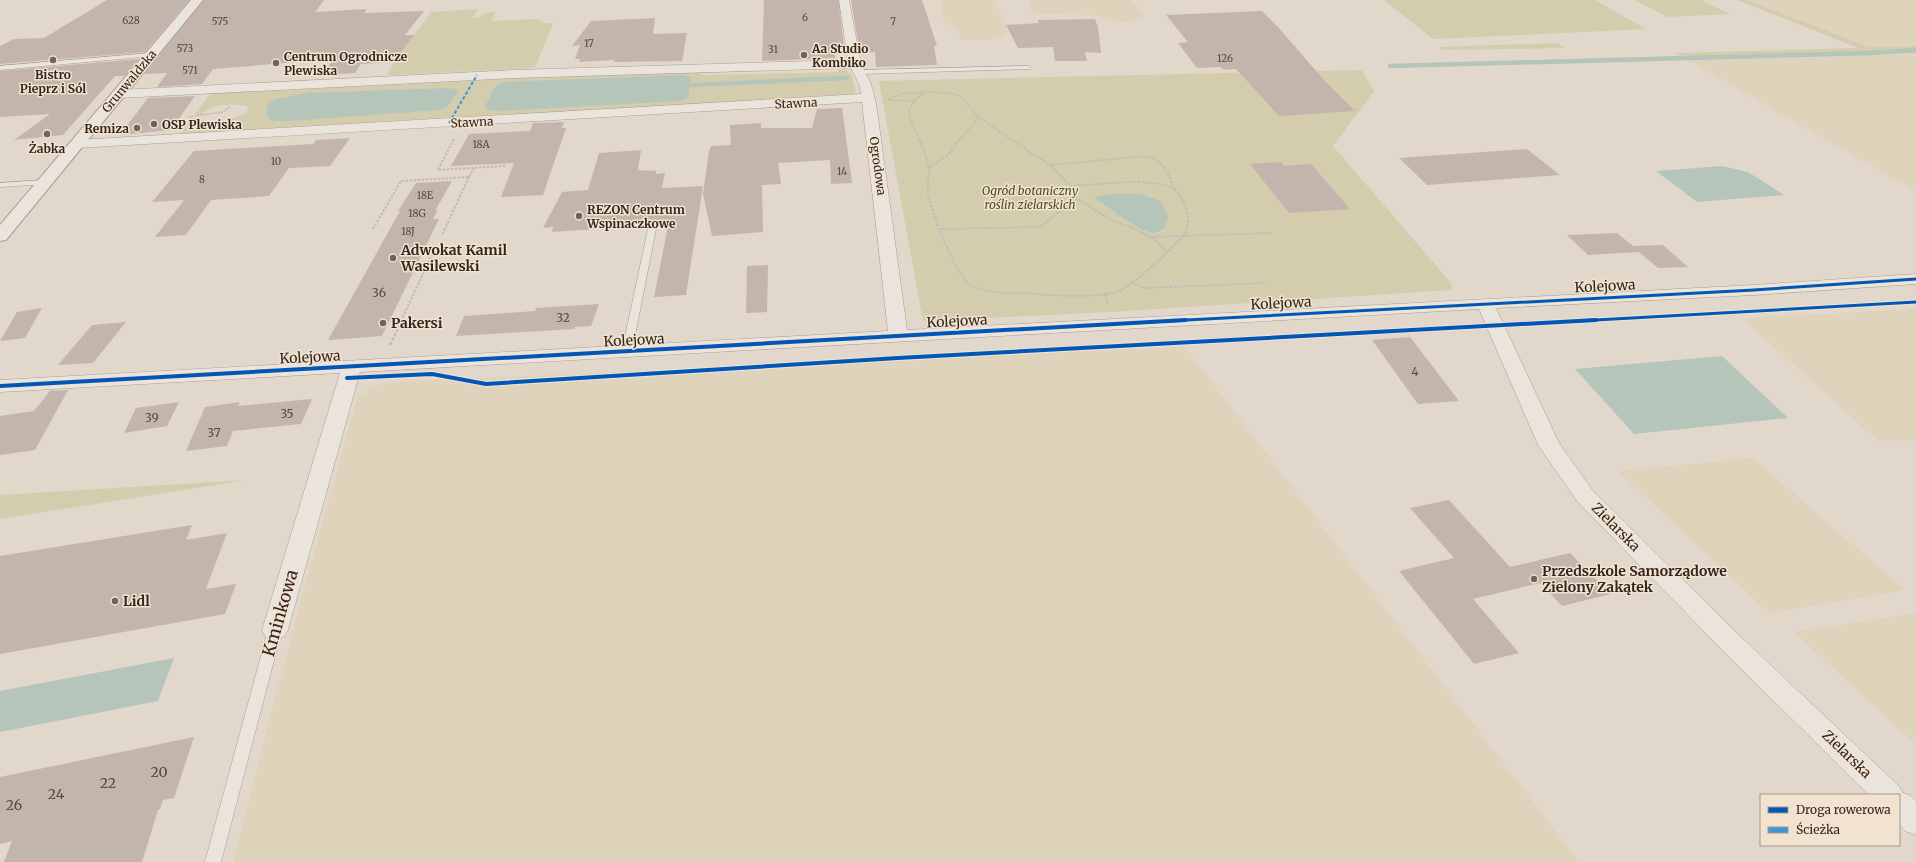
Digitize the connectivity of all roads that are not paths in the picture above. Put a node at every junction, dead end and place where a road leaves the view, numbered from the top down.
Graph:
1 (197, 0) edge
2 (844, 0) edge
3 (151, 55) junction
4 (0, 68) edge
5 (858, 68) junction
6 (1028, 68) dead end
7 (119, 94) junction
8 (868, 98) junction
9 (77, 144) junction
10 (45, 182) junction
11 (0, 185) edge
12 (652, 229) dead end
13 (0, 236) edge
14 (1916, 279) edge
15 (1485, 303) junction
16 (898, 335) junction
17 (627, 351) junction
18 (353, 366) junction
19 (0, 386) edge
20 (275, 630) joint
21 (1888, 794) edge
22 (1900, 806) edge
23 (1916, 822) edge
24 (213, 862) edge

1 - 3 street, Grunwaldzka
2 - 5 street, Ogrodowa
3 - 4 lane
3 - 7 street, Grunwaldzka
5 - 6 lane
5 - 7 street
5 - 8 street, Ogrodowa
7 - 9 street, Grunwaldzka
8 - 9 street, Stawna
8 - 16 street, Ogrodowa
9 - 10 street, Grunwaldzka
10 - 11 lane
10 - 13 street, Grunwaldzka
12 - 17 lane
14 - 15 street, Kolejowa
15 - 16 street, Kolejowa
15 - 21 street, Zielarska
16 - 17 street, Kolejowa
17 - 18 street, Kolejowa
18 - 19 street, Kolejowa
18 - 20 street, Kminkowa
20 - 24 lane, Kminkowa
22 - 23 street

